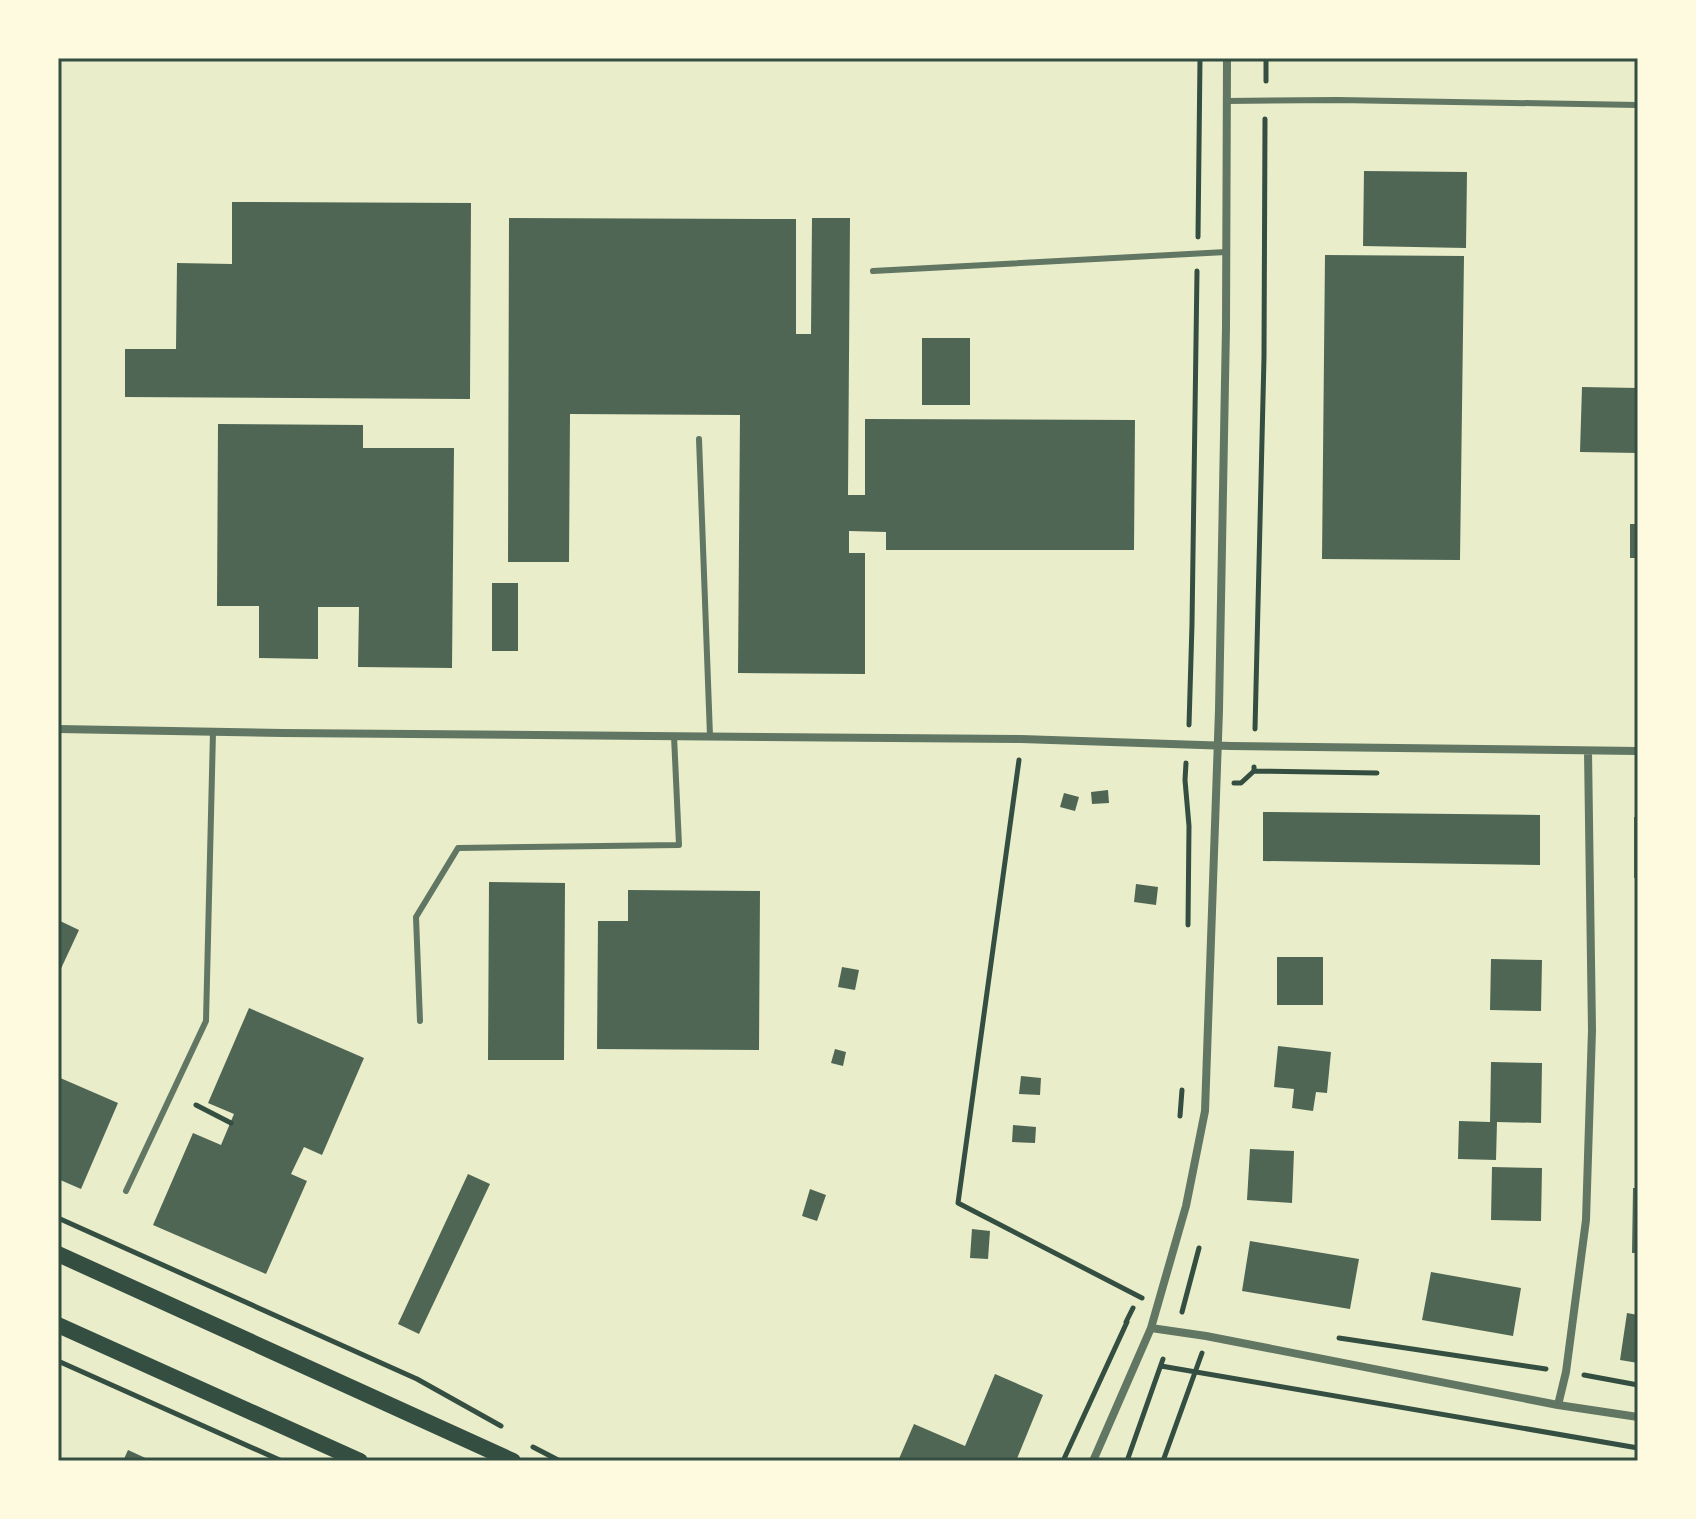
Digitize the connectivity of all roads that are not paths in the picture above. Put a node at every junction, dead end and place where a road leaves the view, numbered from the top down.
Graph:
1 (1227, 58) edge
2 (1227, 101) junction
3 (1638, 105) edge
4 (1226, 252) junction
5 (873, 271) dead end
6 (699, 439) dead end
7 (58, 729) edge
8 (213, 732) junction
9 (674, 736) junction
10 (710, 736) junction
11 (1217, 744) junction
12 (1588, 751) junction
13 (1638, 751) edge
14 (420, 1021) dead end
15 (126, 1191) dead end
16 (58, 1254) edge
17 (58, 1325) edge
18 (1151, 1328) junction
19 (1558, 1405) junction
20 (1638, 1417) edge
21 (360, 1461) edge
22 (513, 1461) edge
23 (1093, 1461) edge

1 - 2 street
2 - 3 lane
2 - 4 street
4 - 5 lane
4 - 11 street
6 - 10 lane
7 - 8 street
8 - 9 street
8 - 15 lane
9 - 10 street
9 - 14 lane
10 - 11 street
11 - 12 street
11 - 18 street
12 - 13 street
12 - 19 street
16 - 22 main road
17 - 21 main road
18 - 19 street
18 - 23 street
19 - 20 street

